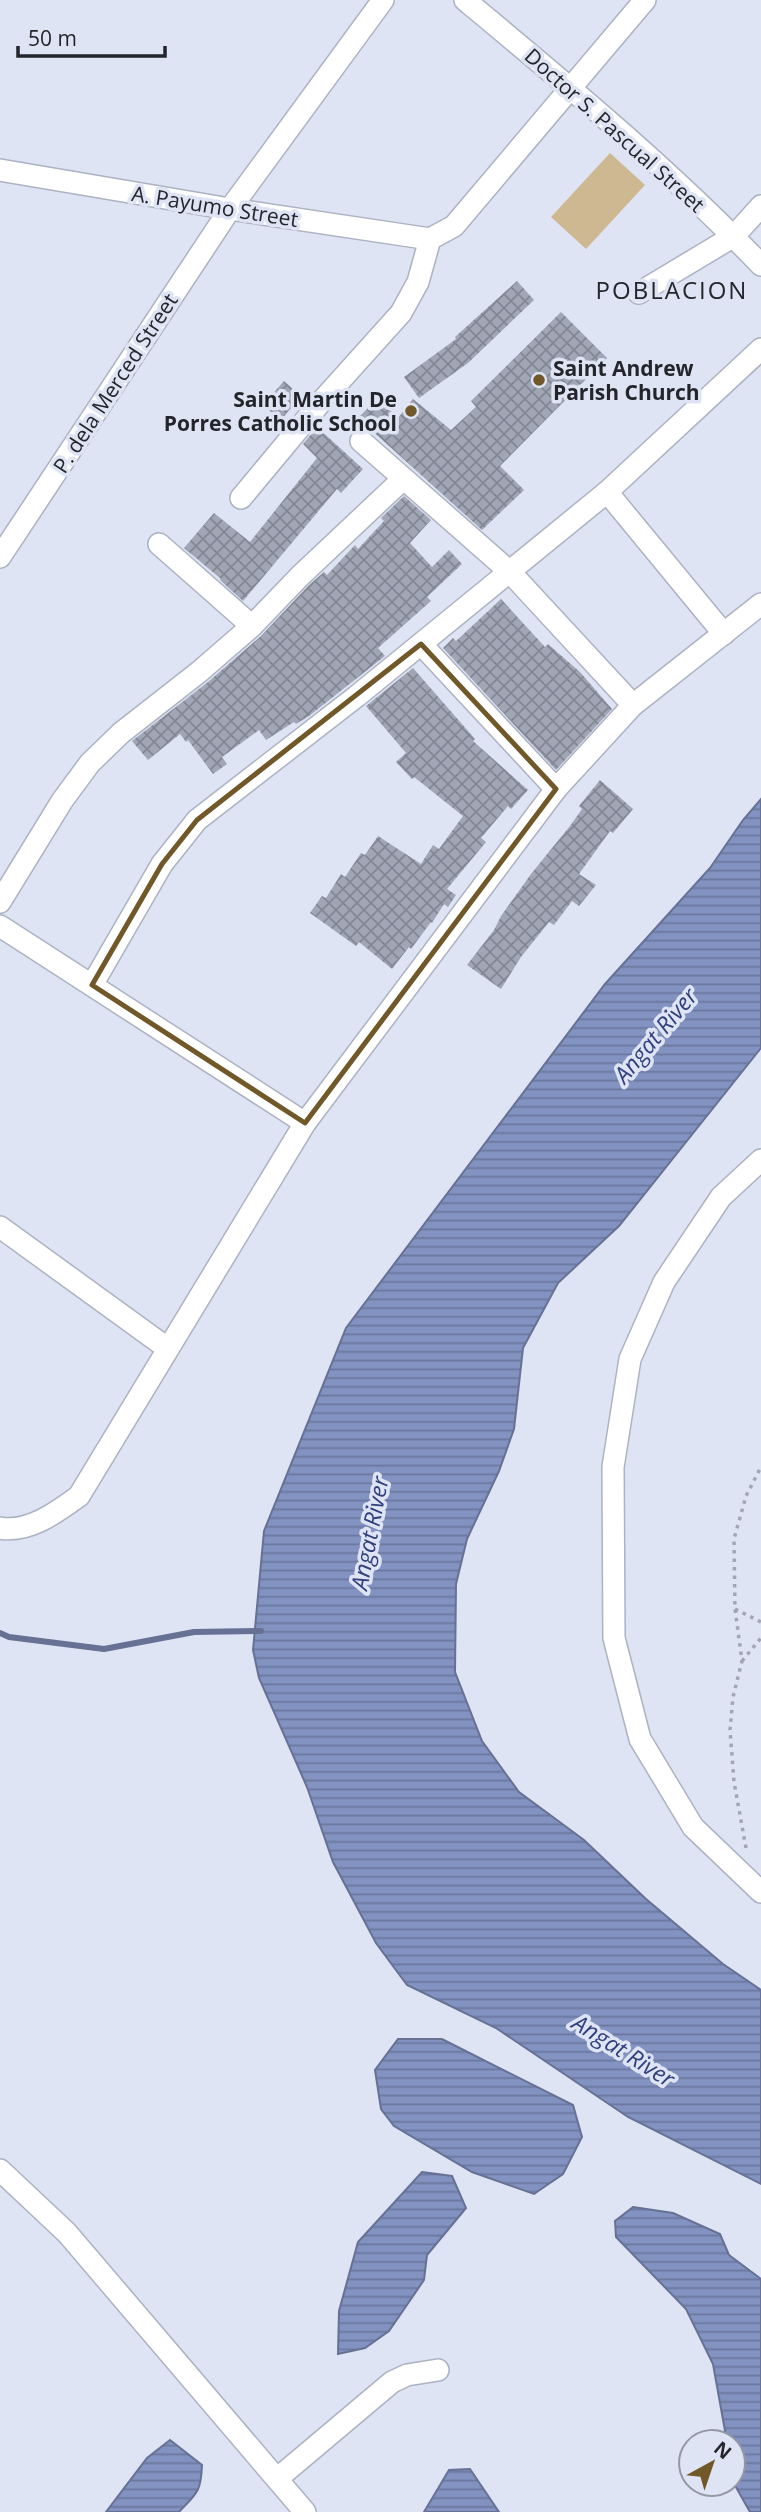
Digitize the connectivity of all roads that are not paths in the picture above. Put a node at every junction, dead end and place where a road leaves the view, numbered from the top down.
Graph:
1 (383, 0) edge
2 (465, 0) edge
3 (645, 0) edge
4 (572, 89) junction
5 (0, 170) edge
6 (761, 206) edge
7 (230, 209) junction
8 (734, 236) junction
9 (430, 239) junction
10 (761, 265) edge
11 (639, 293) dead end
12 (761, 349) edge
13 (361, 441) dead end
14 (402, 479) junction
15 (607, 492) junction
16 (241, 498) dead end
17 (159, 544) dead end
18 (0, 557) edge
19 (509, 571) junction
20 (761, 604) edge
21 (252, 626) junction
22 (724, 634) junction
23 (421, 644) junction
24 (634, 705) junction
25 (556, 789) junction
26 (0, 902) edge
27 (0, 926) edge
28 (92, 985) junction
29 (305, 1123) junction
30 (761, 1160) edge
31 (0, 1227) edge
32 (167, 1348) junction
33 (0, 1528) edge
34 (761, 1892) edge
35 (0, 2171) edge
36 (438, 2370) dead end
37 (278, 2478) junction
38 (305, 2512) edge

1 - 7 street, P. dela Merced Street
2 - 4 street, Doctor S. Pascual Street
3 - 4 street
4 - 8 street, Doctor S. Pascual Street
4 - 9 street
5 - 7 street, A. Payumo Street
6 - 8 street
7 - 9 street, A. Payumo Street
7 - 18 street, P. dela Merced Street
8 - 10 street, Doctor S. Pascual Street
8 - 11 street
9 - 16 street
12 - 15 street
13 - 14 street
14 - 19 street
14 - 21 street
15 - 19 street
15 - 22 street
17 - 21 street
19 - 23 street
19 - 24 street
20 - 22 street
21 - 26 street
22 - 24 street
23 - 25 street
23 - 28 street
24 - 25 street
25 - 29 street
27 - 28 street
28 - 29 street
29 - 32 street
30 - 34 street
31 - 32 street
32 - 33 street
35 - 37 street
36 - 37 street
37 - 38 street

